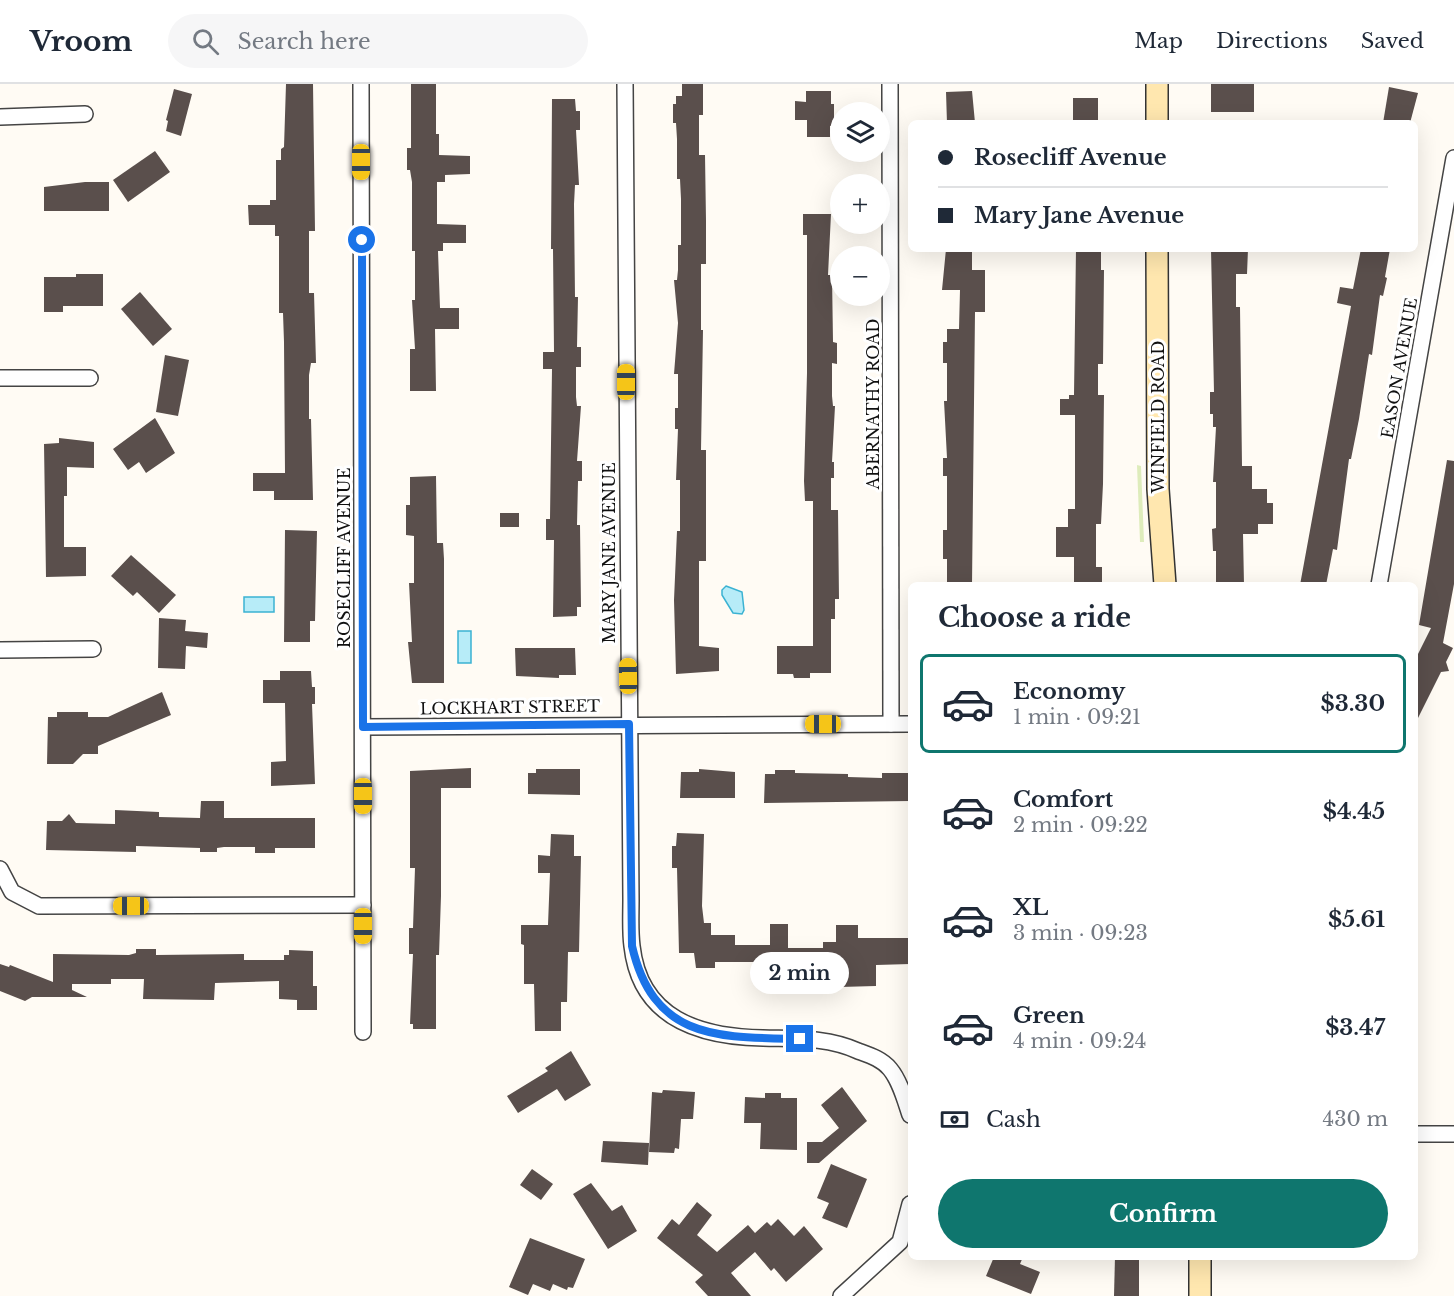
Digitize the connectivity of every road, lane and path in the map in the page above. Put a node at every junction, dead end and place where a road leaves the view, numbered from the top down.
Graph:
1 (361, 84) edge
2 (625, 84) edge
3 (890, 84) edge
4 (1157, 84) edge
5 (85, 114) dead end
6 (0, 117) edge
7 (1157, 120) edge
8 (1454, 158) edge
9 (1157, 252) edge
10 (0, 378) edge
11 (90, 378) dead end
12 (1165, 582) edge
13 (1380, 582) edge
14 (93, 649) dead end
15 (0, 650) edge
16 (629, 724) junction
17 (891, 724) junction
18 (908, 724) edge
19 (363, 727) junction
20 (0, 869) edge
21 (363, 905) junction
22 (363, 1032) dead end
23 (908, 1109) edge
24 (1418, 1134) edge
25 (1454, 1134) edge
26 (908, 1212) edge
27 (1200, 1260) edge
28 (841, 1296) edge
29 (1200, 1296) edge

1 - 19 street, ROSECLIFF AVENUE
2 - 16 street, MARY JANE AVENUE
3 - 17 street, ABERNATHY ROAD
4 - 7 street
5 - 6 street
8 - 13 street, EASON AVENUE
9 - 12 street, WINFIELD ROAD
10 - 11 street
14 - 15 street
16 - 17 street, LOCKHART STREET
16 - 19 street, LOCKHART STREET
16 - 23 street, MARY JANE AVENUE
17 - 18 street, LOCKHART STREET
19 - 21 street, ROSECLIFF AVENUE
20 - 21 street
21 - 22 street, ROSECLIFF AVENUE
24 - 25 street
26 - 28 street
27 - 29 street

